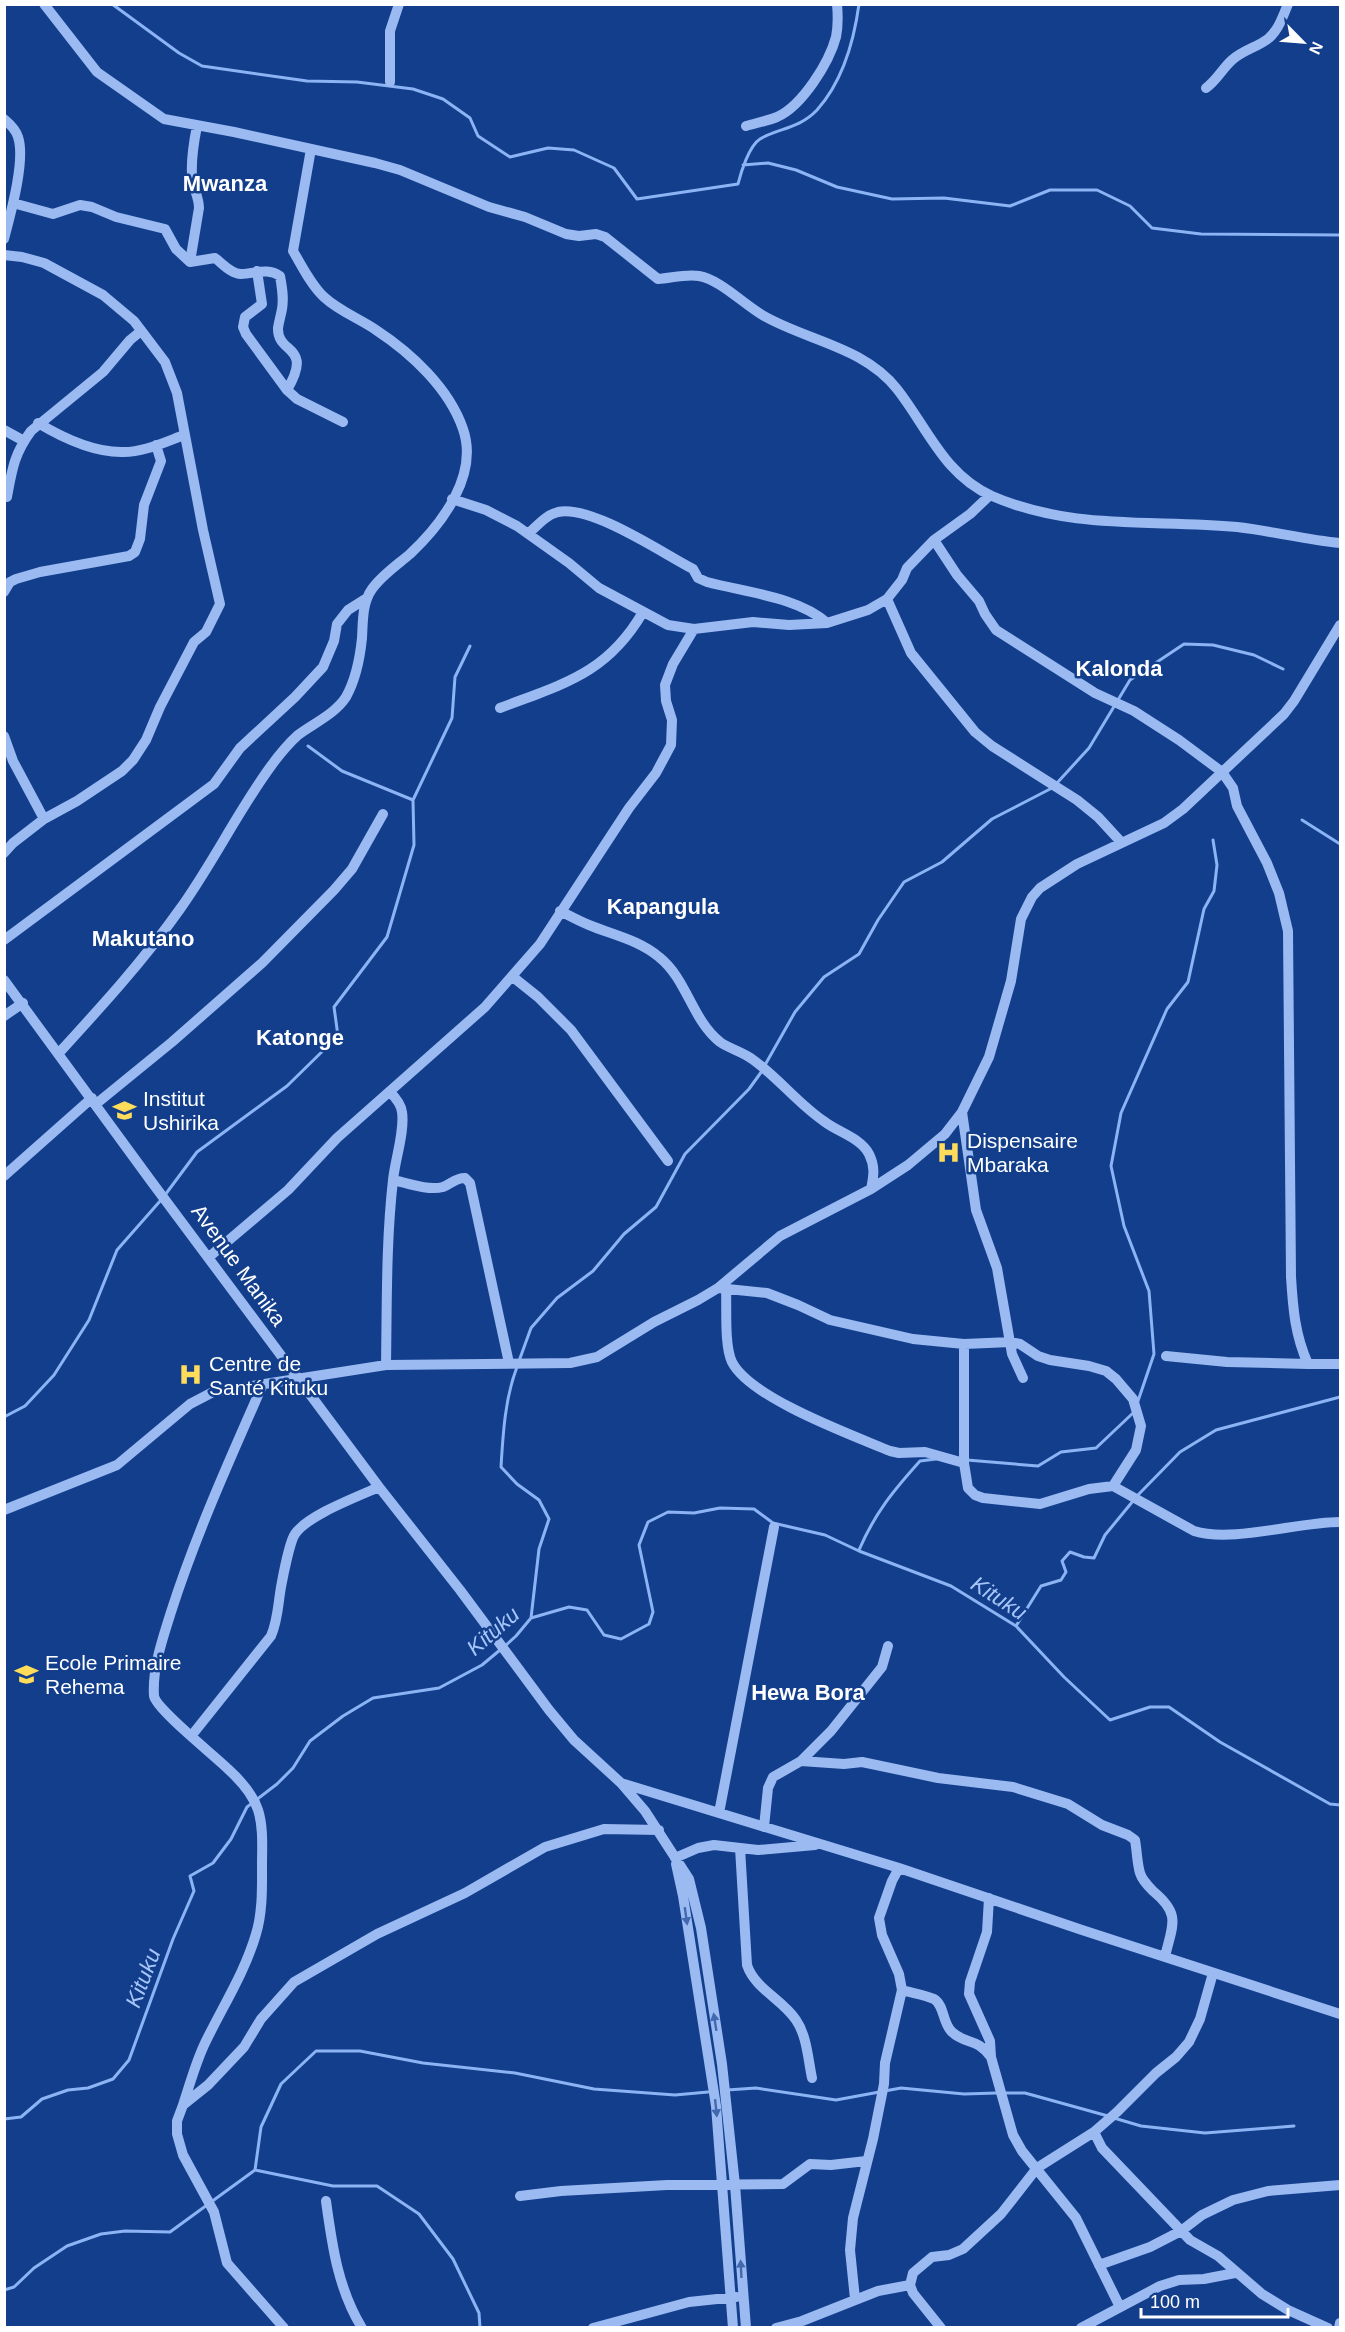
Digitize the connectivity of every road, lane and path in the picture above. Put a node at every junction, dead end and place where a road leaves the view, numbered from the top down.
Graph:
1 (44, 4) edge
2 (399, 4) edge
3 (837, 4) edge
4 (1288, 4) edge
5 (390, 82) dead end
6 (1206, 88) dead end
7 (4, 119) edge
8 (197, 126) junction
9 (746, 126) dead end
10 (310, 149) junction
11 (13, 203) junction
12 (4, 239) edge
13 (4, 255) edge
14 (190, 262) junction
15 (257, 271) junction
16 (141, 331) junction
17 (288, 390) junction
18 (343, 422) dead end
19 (38, 423) junction
20 (4, 430) edge
21 (184, 435) junction
22 (24, 441) junction
23 (156, 445) junction
24 (990, 495) junction
25 (7, 497) dead end
26 (452, 499) junction
27 (528, 533) junction
28 (934, 540) junction
29 (1341, 543) edge
30 (4, 592) edge
31 (367, 598) junction
32 (886, 599) junction
33 (643, 612) junction
34 (827, 623) junction
35 (1341, 625) edge
36 (694, 629) junction
37 (500, 708) dead end
38 (4, 736) edge
39 (1222, 772) junction
40 (383, 814) dead end
41 (44, 819) junction
42 (1121, 842) junction
43 (4, 853) edge
44 (560, 911) junction
45 (4, 940) edge
46 (513, 977) junction
47 (4, 980) edge
48 (23, 1003) junction
49 (4, 1016) edge
50 (58, 1054) junction
51 (390, 1092) junction
52 (94, 1101) junction
53 (962, 1112) junction
54 (668, 1161) dead end
55 (4, 1176) edge
56 (393, 1180) junction
57 (871, 1189) junction
58 (209, 1257) junction
59 (722, 1288) junction
60 (1011, 1342) junction
61 (964, 1344) junction
62 (1166, 1356) dead end
63 (509, 1363) junction
64 (1308, 1364) junction
65 (1341, 1364) edge
66 (386, 1365) junction
67 (1023, 1378) dead end
68 (298, 1380) junction
69 (263, 1384) junction
70 (964, 1462) junction
71 (1113, 1486) junction
72 (379, 1487) junction
73 (4, 1510) edge
74 (1341, 1522) edge
75 (774, 1527) dead end
76 (888, 1646) dead end
77 (192, 1735) junction
78 (801, 1761) junction
79 (621, 1783) junction
80 (719, 1813) junction
81 (764, 1827) junction
82 (659, 1830) junction
83 (822, 1844) junction
84 (740, 1848) junction
85 (675, 1858) junction
86 (899, 1868) junction
87 (989, 1898) junction
88 (1165, 1957) junction
89 (1213, 1973) junction
90 (902, 1990) junction
91 (1341, 2014) edge
92 (991, 2057) junction
93 (812, 2078) dead end
94 (183, 2106) junction
95 (1094, 2132) junction
96 (866, 2161) junction
97 (1037, 2168) junction
98 (722, 2185) junction
99 (735, 2185) junction
100 (1341, 2185) edge
101 (519, 2196) dead end
102 (326, 2201) dead end
103 (1181, 2231) junction
104 (1099, 2265) junction
105 (1236, 2273) junction
106 (910, 2285) junction
107 (737, 2297) junction
108 (855, 2299) junction
109 (1120, 2307) junction
110 (1341, 2323) edge
111 (621, 2324) edge
112 (1323, 2327) edge
113 (284, 2328) edge
114 (362, 2328) edge
115 (593, 2328) edge
116 (733, 2328) edge
117 (746, 2328) edge
118 (776, 2328) edge
119 (940, 2328) edge
120 (1081, 2328) edge
121 (1339, 2328) edge

1 - 8 street
2 - 5 street
3 - 9 street
4 - 6 street
7 - 11 street
8 - 10 street
8 - 14 street
10 - 24 street
10 - 26 street
11 - 12 street
11 - 14 street
13 - 16 street
14 - 15 street
15 - 17 street
15 - 17 street
16 - 19 street
16 - 21 street
17 - 18 street
19 - 22 street
19 - 23 street
20 - 22 street
21 - 23 street
21 - 41 street
22 - 25 street
23 - 30 street
24 - 28 street
24 - 29 street
26 - 27 street
26 - 31 street
27 - 33 street
27 - 34 street
28 - 32 street
28 - 39 street
31 - 45 street
31 - 50 street
32 - 34 street
32 - 42 street
33 - 36 street
33 - 37 street
34 - 36 street
35 - 39 street
36 - 44 street
38 - 41 street
39 - 42 street
39 - 64 street
40 - 52 street
41 - 43 street
42 - 53 street
44 - 46 street
44 - 57 street
46 - 51 street
46 - 54 street
47 - 48 street, Avenue Manika
48 - 49 street
48 - 50 street, Avenue Manika
50 - 52 street, Avenue Manika
51 - 56 street
51 - 58 street
52 - 55 street
52 - 58 street, Avenue Manika
53 - 57 street
53 - 60 street
56 - 63 street
56 - 66 street
57 - 59 street
58 - 68 street, Avenue Manika
59 - 61 street
59 - 63 street
59 - 70 street
60 - 61 street
60 - 67 street
60 - 71 street
61 - 70 street
62 - 64 street
63 - 66 street
64 - 65 street
66 - 68 street
68 - 69 street
68 - 72 street, Avenue Manika
69 - 73 street
69 - 77 street
70 - 71 street
71 - 74 street
72 - 77 street
72 - 79 street, Avenue Manika
75 - 80 street
76 - 78 street
77 - 94 street
78 - 81 street
78 - 88 street
79 - 80 street
79 - 82 street, Avenue Manika
80 - 81 street
81 - 83 street
82 - 85 street, Avenue Manika
82 - 94 street
83 - 84 street
83 - 86 street
84 - 85 street
84 - 93 street
85 -> 98 street
99 -> 85 street, Avenue Manika
86 - 87 street
86 - 90 street
87 - 88 street
87 - 92 street
88 - 89 street
89 - 91 street
89 - 95 street
90 - 92 street
90 - 96 street
92 - 97 street
94 - 113 street
95 - 97 street
95 - 103 street
96 - 99 street
96 - 108 street
97 - 104 street
97 - 106 street
98 - 99 street
98 - 101 street
98 - 107 street
107 -> 99 street, Avenue Manika
100 - 103 street
102 - 114 street
103 - 104 street
103 - 105 street
104 - 109 street
105 - 109 street
105 - 112 street
106 - 108 street
106 - 119 street
107 - 111 street
107 - 116 street
107 - 117 street
108 - 118 street
109 - 120 street
110 - 121 street
111 - 115 street

